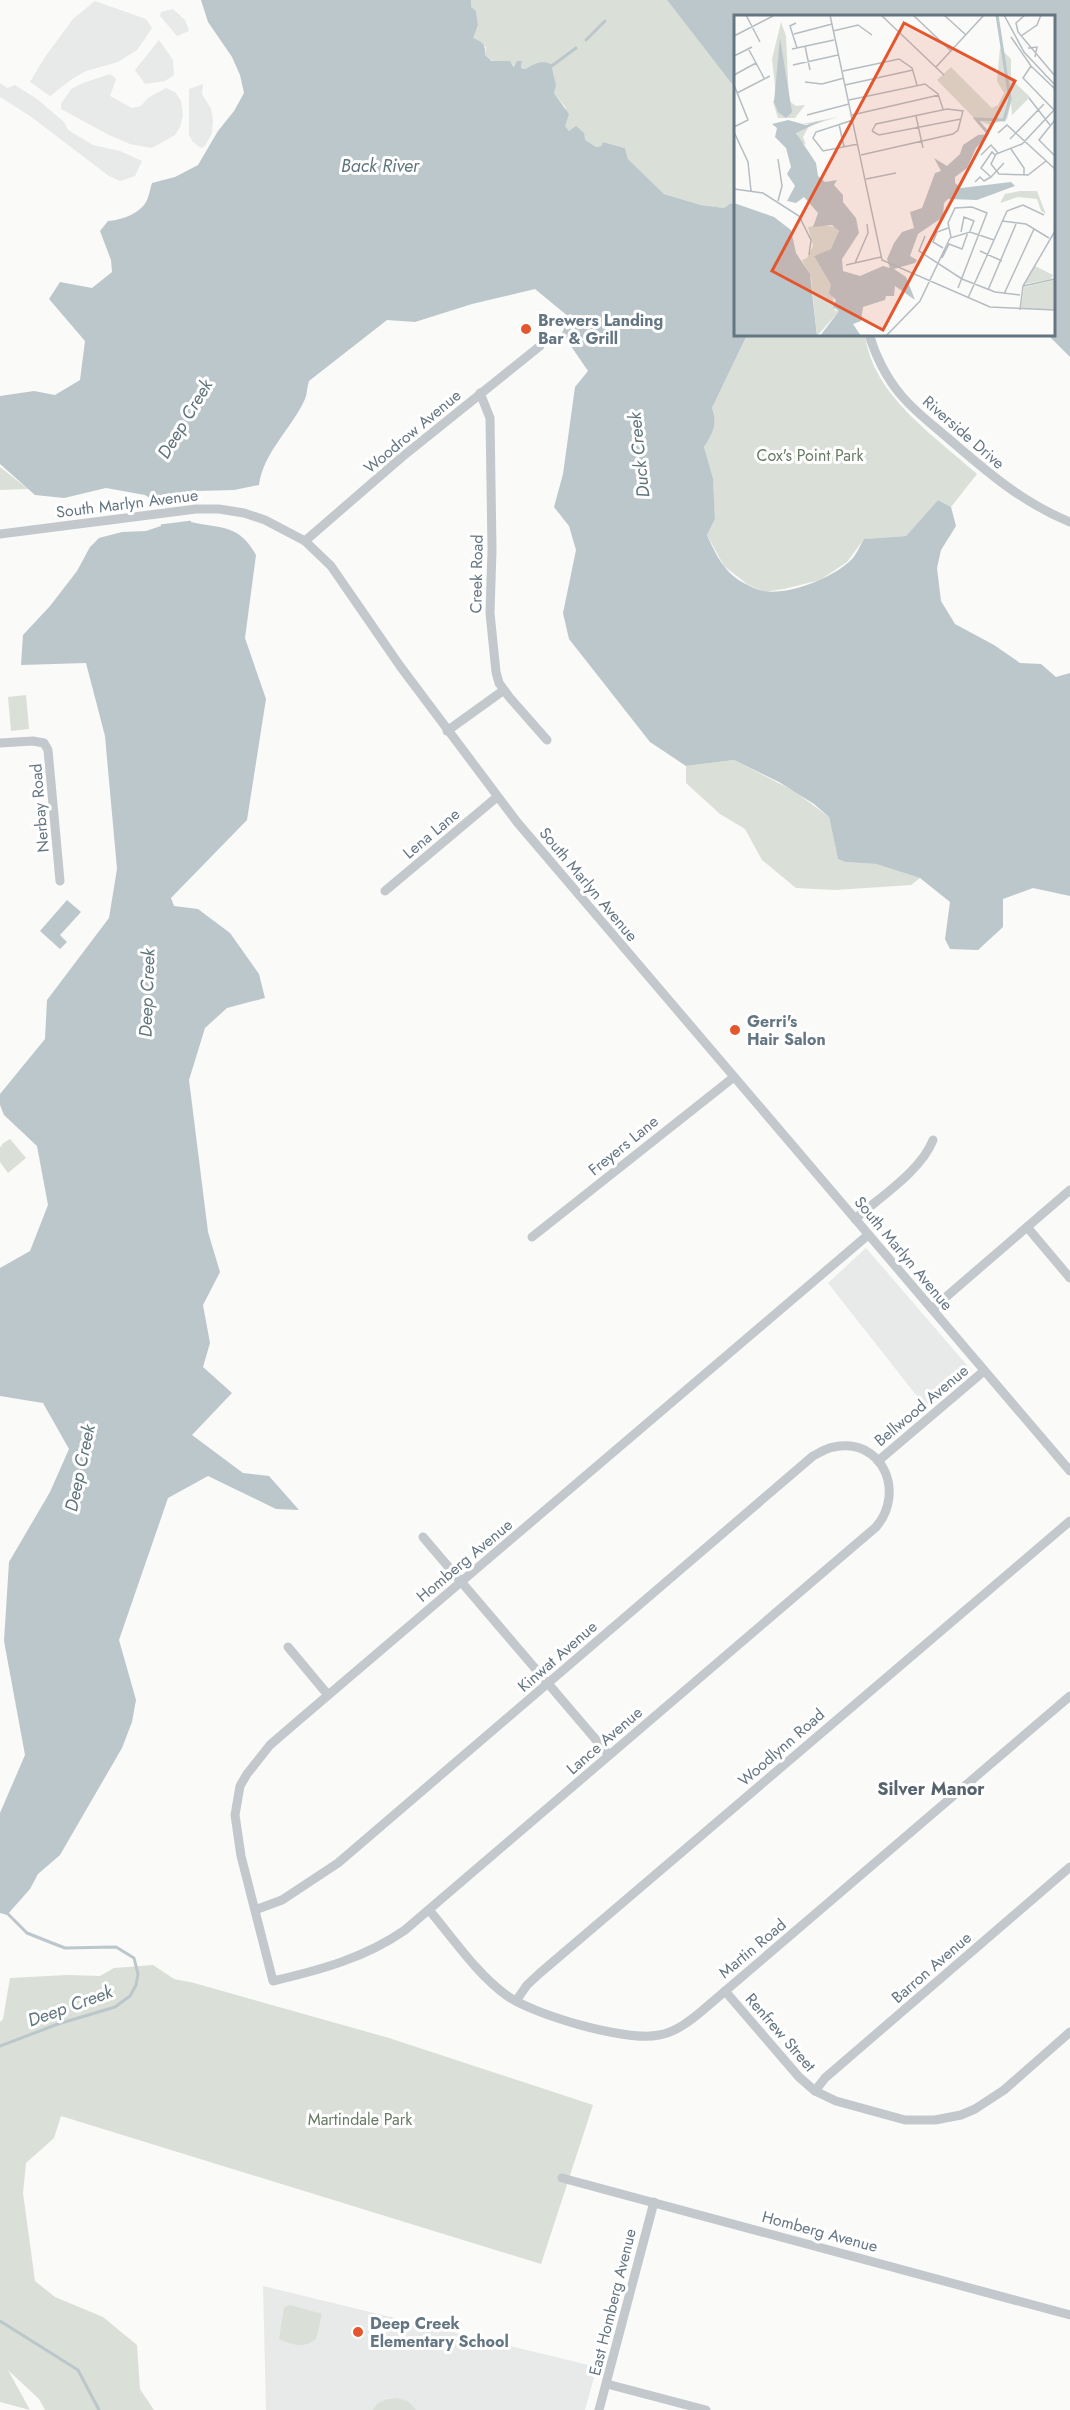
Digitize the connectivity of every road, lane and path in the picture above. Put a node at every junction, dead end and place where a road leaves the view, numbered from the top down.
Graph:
1 (870, 336) edge
2 (540, 345) dead end
3 (480, 393) junction
4 (1070, 522) edge
5 (0, 534) edge
6 (305, 541) junction
7 (504, 690) junction
8 (447, 731) junction
9 (547, 740) dead end
10 (0, 743) edge
11 (497, 797) junction
12 (60, 881) dead end
13 (385, 891) dead end
14 (734, 1077) junction
15 (933, 1140) dead end
16 (1070, 1191) edge
17 (855, 1220) junction
18 (1027, 1227) junction
19 (868, 1234) junction
20 (532, 1237) dead end
21 (1070, 1278) edge
22 (932, 1309) junction
23 (984, 1371) junction
24 (878, 1461) junction
25 (1069, 1466) edge
26 (1070, 1521) edge
27 (423, 1537) dead end
28 (461, 1582) junction
29 (288, 1647) dead end
30 (548, 1684) junction
31 (328, 1695) junction
32 (1070, 1696) edge
33 (609, 1755) junction
34 (1070, 1867) edge
35 (255, 1910) junction
36 (429, 1910) junction
37 (273, 1981) joint
38 (725, 1991) junction
39 (516, 2001) junction
40 (1070, 2032) edge
41 (815, 2091) junction
42 (561, 2178) dead end
43 (654, 2202) junction
44 (1070, 2315) edge
45 (607, 2384) junction
46 (599, 2410) edge
47 (706, 2410) edge

1 - 4 street, Riverside Drive
2 - 3 street, Woodrow Avenue
3 - 6 street, Woodrow Avenue
3 - 7 street, Creek Road
5 - 6 street, South Marlyn Avenue
6 - 8 street, South Marlyn Avenue
7 - 8 street
7 - 9 street, Creek Road
8 - 11 street, South Marlyn Avenue
10 - 12 street, Nerbay Road
11 - 13 street, Lena Lane
11 - 14 street, South Marlyn Avenue
14 - 17 street, South Marlyn Avenue
14 - 20 street, Freyers Lane
15 - 17 street
16 - 18 street
17 - 19 street, South Marlyn Avenue
18 - 21 street
18 - 22 street
19 - 22 street, South Marlyn Avenue
19 - 28 street, Homberg Avenue
22 - 23 street, South Marlyn Avenue
23 - 24 street, Bellwood Avenue
23 - 25 street, South Marlyn Avenue
24 - 30 street, Kinwat Avenue
24 - 33 street, Lance Avenue
26 - 39 street, Woodlynn Road
27 - 28 street
28 - 30 street
28 - 31 street, Homberg Avenue
29 - 31 street
30 - 33 street
30 - 35 street, Kinwat Avenue
31 - 35 street, Homberg Avenue
32 - 38 street, Martin Road
33 - 36 street, Lance Avenue
34 - 41 street, Barron Avenue
35 - 37 street, Homberg Avenue
36 - 37 street, Lance Avenue
36 - 39 street, Martin Road
38 - 39 street, Martin Road
38 - 41 street, Renfrew Street
40 - 41 street, Renfrew Street
42 - 43 street, Homberg Avenue
43 - 44 street, Homberg Avenue
43 - 45 street, East Homberg Avenue
45 - 46 street, East Homberg Avenue
45 - 47 street

